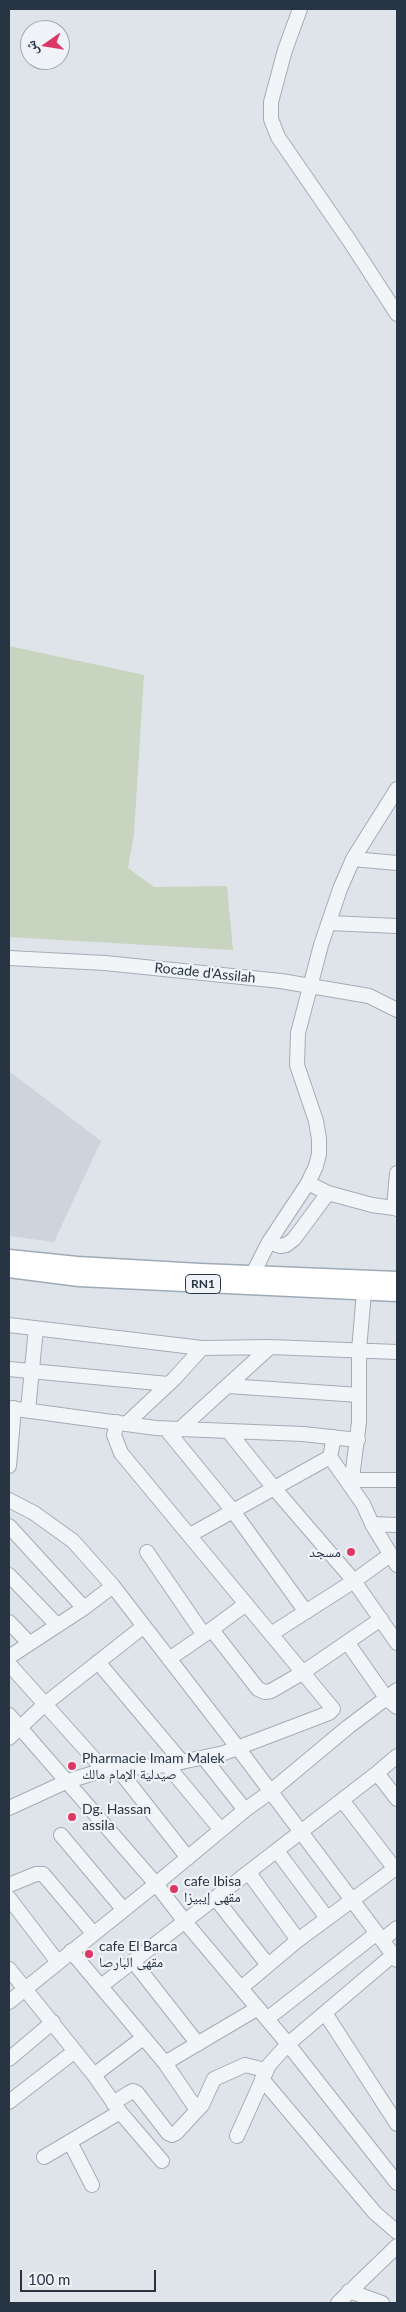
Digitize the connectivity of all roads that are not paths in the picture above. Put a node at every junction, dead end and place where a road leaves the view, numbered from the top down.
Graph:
1 (300, 9) edge
2 (397, 314) edge
3 (396, 795) edge
4 (353, 859) junction
5 (397, 863) edge
6 (329, 922) junction
7 (397, 926) edge
8 (9, 958) edge
9 (312, 985) junction
10 (397, 1010) edge
11 (397, 1173) edge
12 (308, 1183) junction
13 (328, 1193) junction
14 (396, 1208) edge
15 (269, 1242) junction
16 (9, 1258) edge
17 (9, 1270) edge
18 (397, 1280) edge
19 (249, 1281) junction
20 (364, 1292) junction
21 (397, 1293) edge
22 (9, 1325) edge
23 (36, 1328) junction
24 (270, 1347) junction
25 (202, 1348) junction
26 (359, 1350) junction
27 (397, 1352) edge
28 (9, 1369) edge
29 (31, 1371) junction
30 (168, 1384) junction
31 (228, 1386) junction
32 (359, 1395) junction
33 (11, 1408) edge
34 (28, 1410) junction
35 (121, 1423) junction
36 (173, 1429) junction
37 (229, 1432) junction
38 (334, 1437) junction
39 (358, 1440) junction
40 (330, 1457) junction
41 (9, 1466) edge
42 (397, 1480) edge
43 (351, 1483) junction
44 (274, 1488) junction
45 (9, 1500) edge
46 (233, 1511) junction
47 (372, 1524) junction
48 (397, 1525) edge
49 (9, 1526) edge
50 (190, 1535) junction
51 (147, 1552) dead end
52 (394, 1560) edge
53 (9, 1575) edge
54 (354, 1580) junction
55 (113, 1586) junction
56 (246, 1604) junction
57 (84, 1608) junction
58 (306, 1612) junction
59 (381, 1619) junction
60 (9, 1622) edge
61 (57, 1625) junction
62 (144, 1626) junction
63 (208, 1632) junction
64 (271, 1634) junction
65 (29, 1642) junction
66 (347, 1642) junction
67 (397, 1643) edge
68 (9, 1657) edge
69 (169, 1660) junction
70 (98, 1662) junction
71 (9, 1664) edge
72 (302, 1673) junction
73 (394, 1699) edge
74 (45, 1704) junction
75 (9, 1715) edge
76 (20, 1727) junction
77 (9, 1738) edge
78 (238, 1748) junction
79 (397, 1756) edge
80 (204, 1758) junction
81 (182, 1762) junction
82 (167, 1766) junction
83 (111, 1770) junction
84 (377, 1773) junction
85 (68, 1781) junction
86 (270, 1792) junction
87 (397, 1799) edge
88 (342, 1800) junction
89 (9, 1808) edge
90 (245, 1810) junction
91 (222, 1830) junction
92 (302, 1833) junction
93 (61, 1835) dead end
94 (277, 1851) junction
95 (188, 1858) junction
96 (396, 1868) edge
97 (249, 1873) junction
98 (156, 1884) junction
99 (9, 1885) edge
100 (9, 1898) edge
101 (216, 1899) junction
102 (352, 1900) junction
103 (122, 1909) junction
104 (327, 1918) junction
105 (186, 1923) junction
106 (397, 1928) edge
107 (93, 1933) junction
108 (380, 1936) junction
109 (298, 1940) junction
110 (72, 1951) junction
111 (395, 1957) edge
112 (57, 1961) junction
113 (133, 1961) junction
114 (268, 1965) junction
115 (9, 1969) edge
116 (101, 1986) junction
117 (24, 1988) junction
118 (241, 1988) junction
119 (9, 2002) edge
120 (325, 2013) junction
121 (262, 2014) junction
122 (53, 2022) junction
123 (143, 2038) junction
124 (198, 2044) junction
125 (288, 2044) junction
126 (75, 2050) junction
127 (9, 2058) edge
128 (165, 2063) junction
129 (263, 2074) junction
130 (94, 2075) junction
131 (9, 2102) edge
132 (116, 2107) junction
133 (197, 2110) junction
134 (397, 2124) edge
135 (237, 2136) dead end
136 (70, 2142) junction
137 (44, 2157) dead end
138 (162, 2161) dead end
139 (397, 2182) edge
140 (92, 2185) dead end
141 (397, 2232) edge
142 (397, 2246) edge
143 (349, 2291) junction
144 (338, 2303) edge
145 (382, 2303) edge

1 - 2 street
3 - 4 street
4 - 5 street
4 - 6 street
6 - 7 street
6 - 9 street
8 - 9 street, Rocade d'Assilah
9 - 10 street, Rocade d'Assilah
9 - 12 street
11 - 14 street
12 - 13 street
12 - 15 street
13 - 14 street
13 - 15 street
15 - 19 street
16 - 19 main road, RN1
17 - 19 main road, RN1
18 - 19 main road, RN1
19 - 20 main road, RN1
20 - 21 main road, RN1
20 - 26 street
22 - 23 street
23 - 25 street
23 - 29 street
24 - 25 street
24 - 26 street
24 - 31 street
25 - 30 street
26 - 27 street
26 - 32 street
28 - 29 street
29 - 30 street
29 - 34 street
30 - 35 street
31 - 32 street
31 - 36 street
32 - 39 street
33 - 34 street
33 - 41 street
34 - 35 street
35 - 36 street
35 - 50 street
36 - 37 street
36 - 46 street
37 - 38 street
37 - 44 street
38 - 39 street
38 - 40 street
39 - 43 street
40 - 43 street
40 - 44 street
42 - 43 street
43 - 47 street
44 - 46 street
44 - 54 street
45 - 55 street
46 - 50 street
46 - 58 street
47 - 48 street
47 - 52 street
49 - 57 street
50 - 56 street
51 - 63 street
52 - 54 street
53 - 61 street
54 - 58 street
54 - 59 street
55 - 57 street
55 - 62 street
56 - 63 street
56 - 64 street
57 - 61 street
58 - 64 street
59 - 66 street
59 - 67 street
60 - 65 street
61 - 65 street
62 - 69 street
62 - 70 street
63 - 69 street
63 - 72 street
64 - 72 street
65 - 68 street
66 - 72 street
66 - 73 street
69 - 78 street
70 - 74 street
70 - 81 street
71 - 74 street
72 - 78 street
73 - 86 street
74 - 76 street
74 - 83 street
75 - 76 street
76 - 77 street
76 - 85 street
78 - 80 street
78 - 86 street
79 - 84 street
80 - 81 street
80 - 90 street
81 - 82 street
82 - 83 street
82 - 91 street
83 - 85 street
83 - 95 street
84 - 87 street
84 - 88 street
85 - 89 street
85 - 98 street
86 - 90 street
86 - 92 street
88 - 92 street
88 - 96 street
90 - 91 street
91 - 95 street
92 - 94 street
92 - 102 street
93 - 103 street
94 - 97 street
94 - 104 street
95 - 98 street
96 - 102 street
97 - 101 street
97 - 109 street
98 - 103 street
98 - 105 street
99 - 107 street
100 - 112 street
101 - 105 street
101 - 114 street
102 - 104 street
102 - 108 street
103 - 107 street
104 - 109 street
105 - 113 street
105 - 118 street
106 - 108 street
107 - 110 street
108 - 111 street
108 - 121 street
109 - 114 street
110 - 112 street
110 - 116 street
111 - 120 street
112 - 117 street
113 - 116 street
113 - 124 street
114 - 118 street
115 - 117 street
116 - 123 street
117 - 119 street
117 - 122 street
118 - 121 street
120 - 125 street
120 - 134 street
121 - 124 street
121 - 125 street
122 - 126 street
122 - 127 street
123 - 128 street
123 - 130 street
124 - 128 street
125 - 129 street
125 - 139 street
126 - 130 street
126 - 131 street
128 - 133 street
129 - 133 street
129 - 135 street
129 - 141 street
130 - 132 street
132 - 133 street
132 - 136 street
132 - 138 street
136 - 137 street
136 - 140 street
142 - 143 street
143 - 144 street
143 - 145 street

